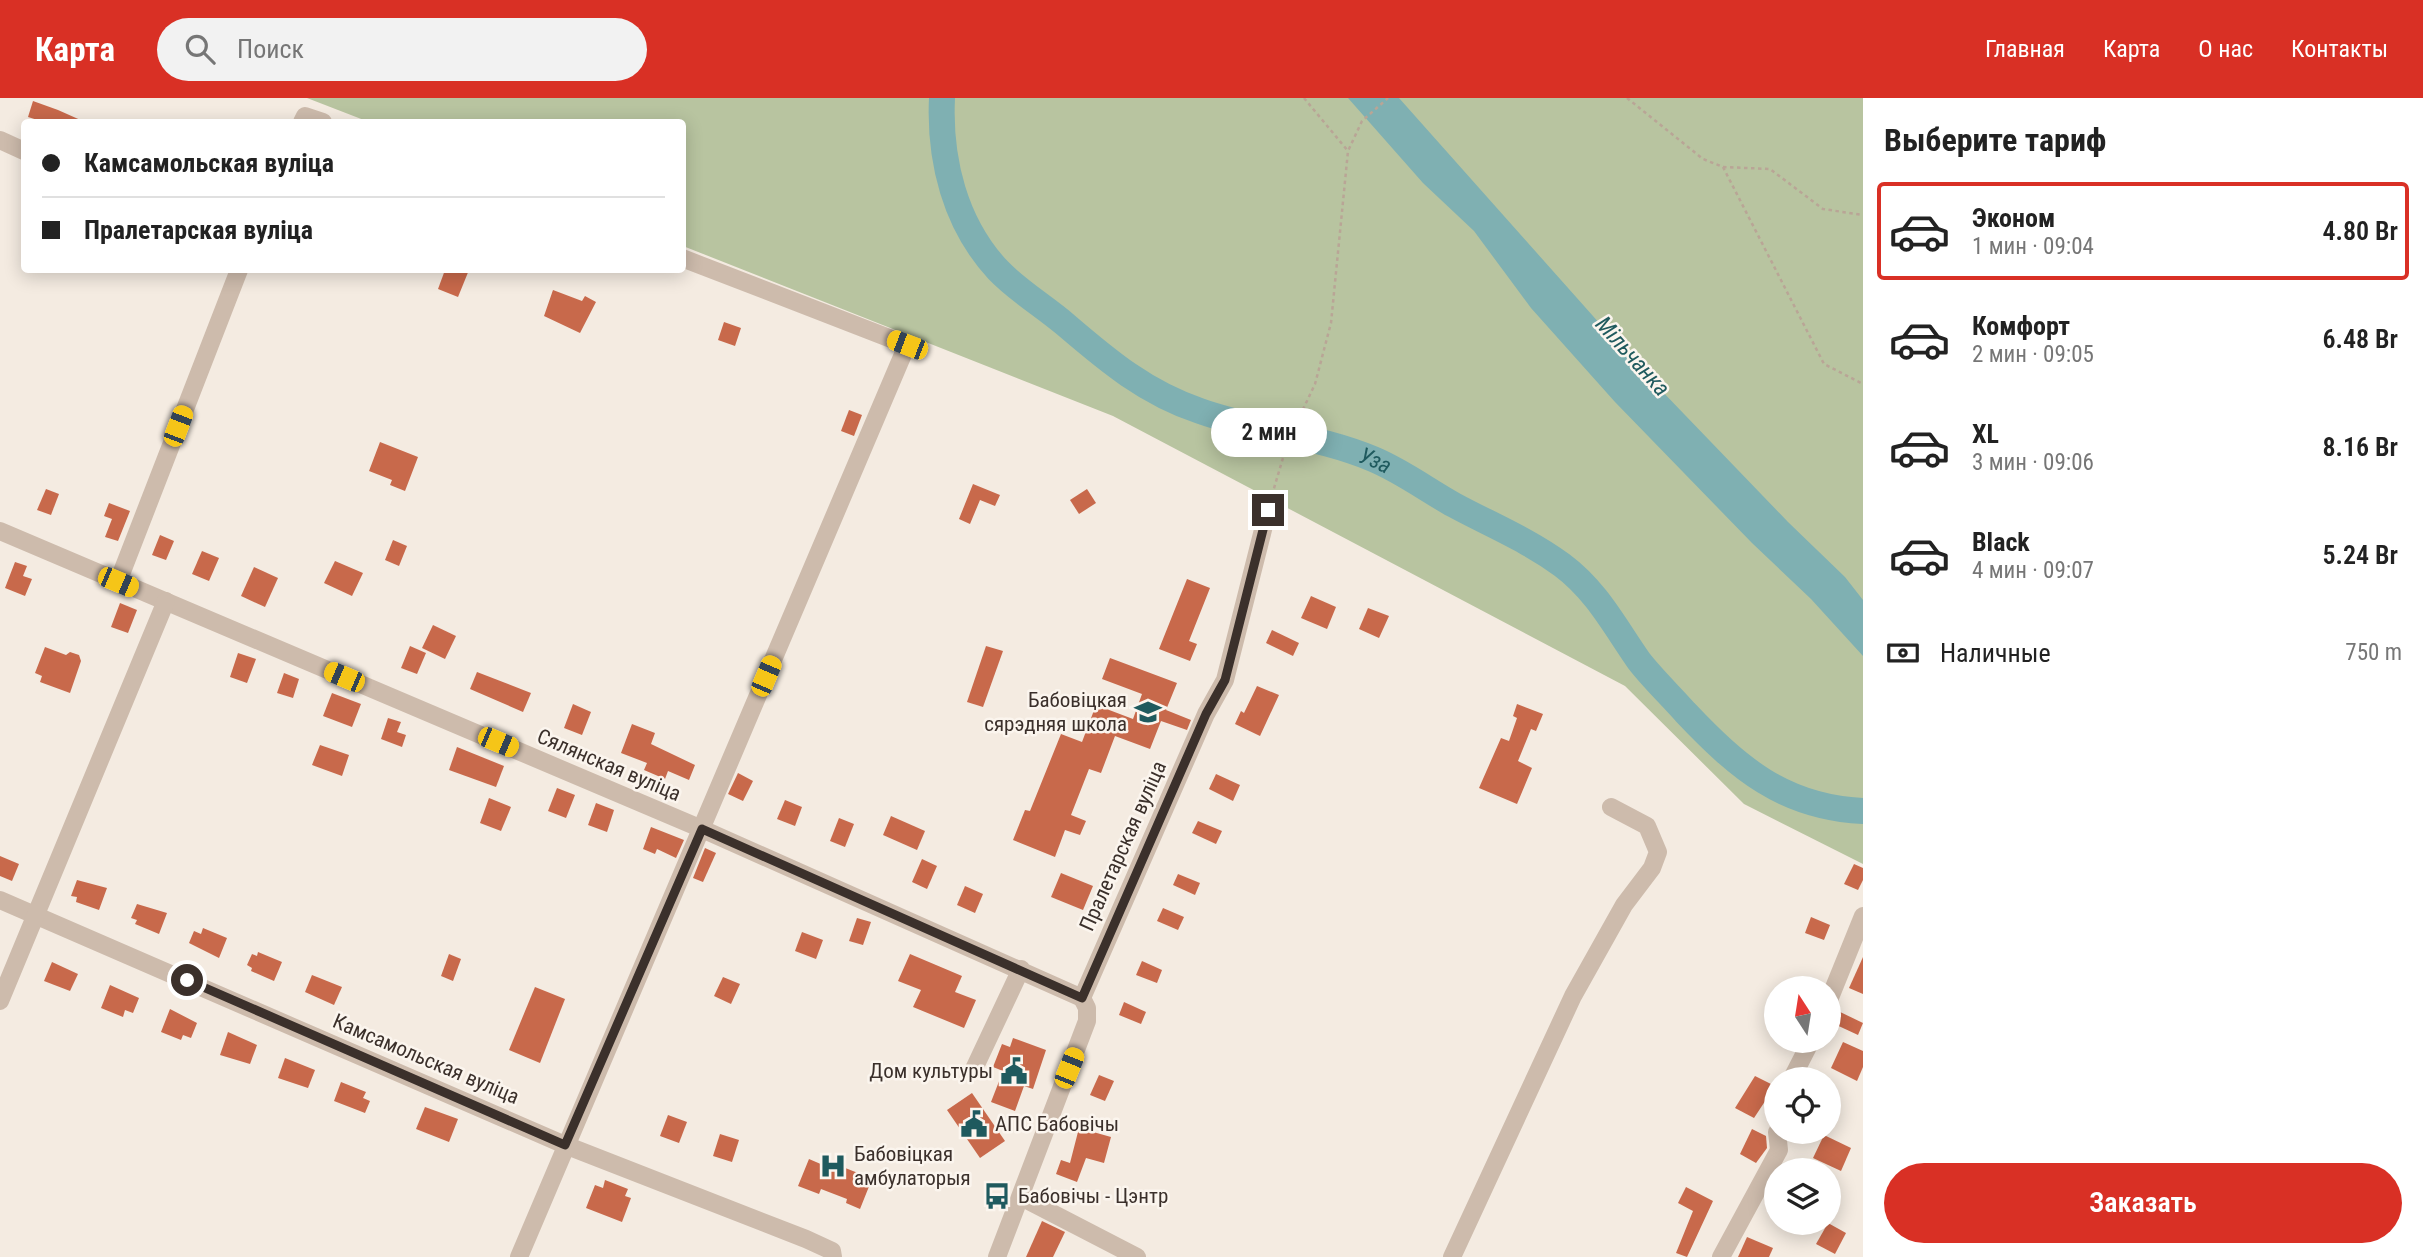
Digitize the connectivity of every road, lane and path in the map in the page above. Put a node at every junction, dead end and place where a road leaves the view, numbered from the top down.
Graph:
1 (1304, 98) edge
2 (1388, 98) edge
3 (1627, 98) edge
4 (0, 140) edge
5 (21, 150) edge
6 (1348, 151) junction
7 (1723, 167) junction
8 (1863, 215) edge
9 (686, 260) edge
10 (238, 273) edge
11 (1863, 384) edge
12 (1268, 510) joint
13 (0, 531) edge
14 (118, 582) junction
15 (166, 601) junction
16 (1611, 807) dead end
17 (702, 829) junction
18 (0, 900) edge
19 (35, 915) junction
20 (1863, 916) edge
21 (1021, 969) junction
22 (1839, 976) edge
23 (1082, 998) junction
24 (0, 1001) edge
25 (973, 1071) dead end
26 (1778, 1144) edge
27 (565, 1145) junction
28 (1021, 1197) junction
29 (519, 1257) edge
30 (833, 1257) edge
31 (997, 1257) edge
32 (1137, 1257) edge
33 (1452, 1257) edge
34 (1721, 1257) edge

1 - 6 path
2 - 6 path
3 - 7 path
4 - 5 street
6 - 12 path
7 - 8 path
7 - 11 path
9 - 17 street
10 - 14 street
12 - 23 street, Пралетарская вуліца
13 - 14 street, Сялянская вуліца
14 - 15 street, Сялянская вуліца
15 - 17 street, Сялянская вуліца
15 - 19 street
16 - 33 street
17 - 21 street, Сялянская вуліца
17 - 27 street
18 - 19 street, Камсамольская вуліца
19 - 24 street
19 - 27 street, Камсамольская вуліца
20 - 22 street
21 - 23 street, Сялянская вуліца
21 - 25 street
23 - 28 street, Пралетарская вуліца
26 - 34 street
27 - 29 street
27 - 30 street, Камсамольская вуліца
28 - 31 street, Пралетарская вуліца
28 - 32 street

